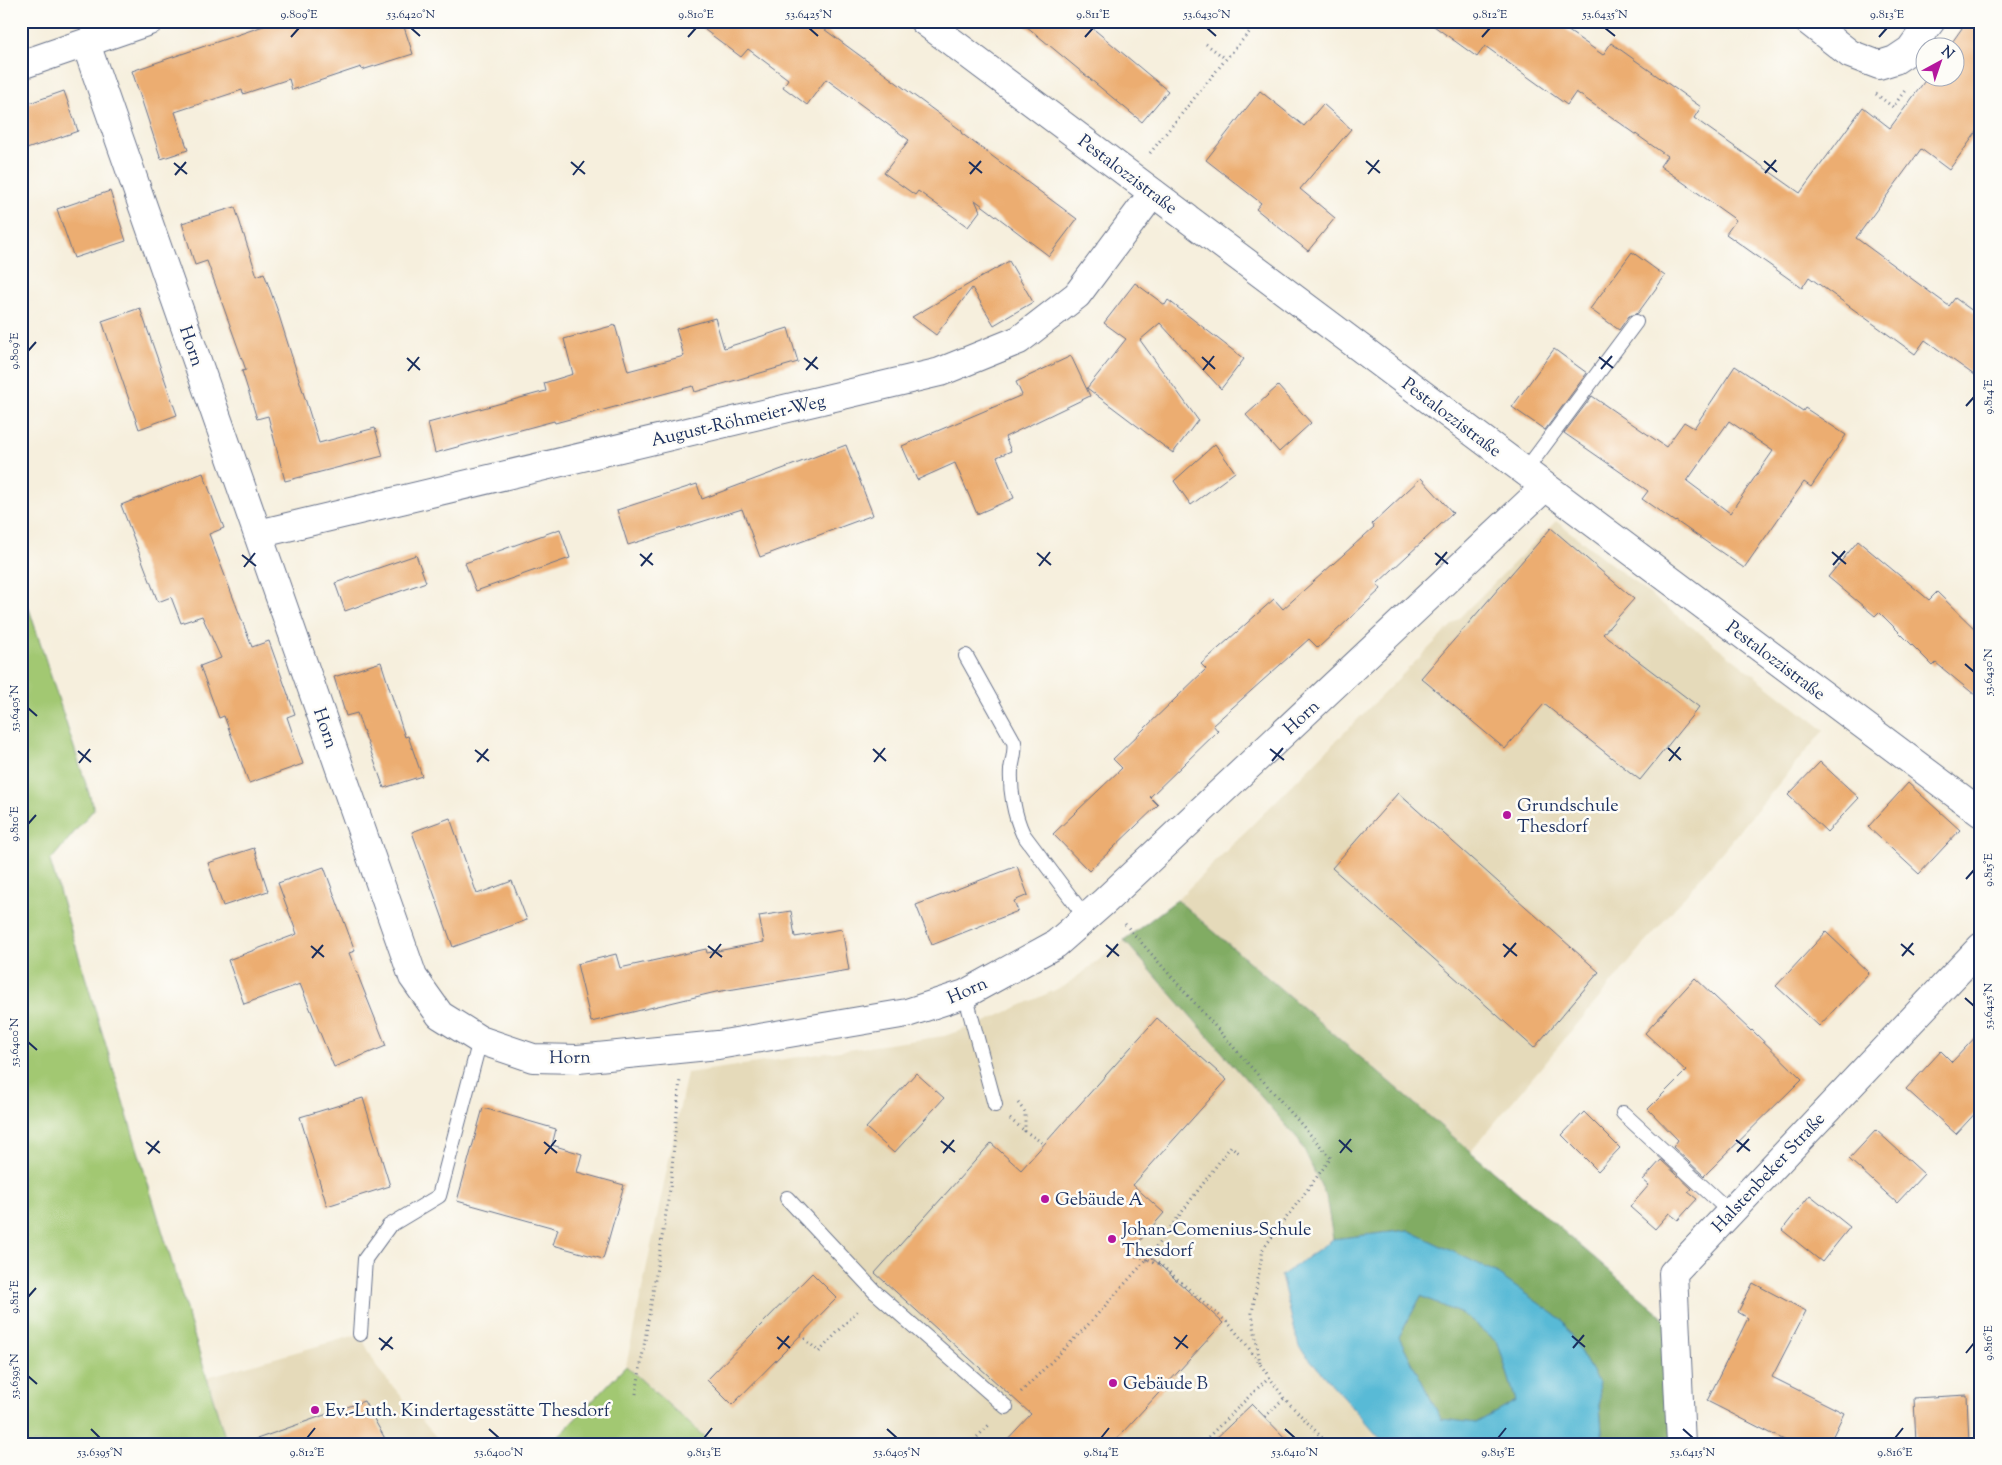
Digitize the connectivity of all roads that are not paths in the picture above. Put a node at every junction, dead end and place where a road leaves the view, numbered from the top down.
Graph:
1 (149, 21) edge
2 (924, 21) edge
3 (1808, 21) edge
4 (1931, 21) edge
5 (86, 44) junction
6 (21, 65) edge
7 (1154, 193) junction
8 (1636, 322) dead end
9 (1535, 479) junction
10 (258, 534) junction
11 (966, 656) dead end
12 (1981, 813) edge
13 (1095, 910) junction
14 (1981, 947) edge
15 (965, 994) junction
16 (480, 1040) junction
17 (995, 1106) dead end
18 (1624, 1113) dead end
19 (788, 1198) dead end
20 (1730, 1212) junction
21 (360, 1334) dead end
22 (1006, 1407) road end
23 (1681, 1444) edge

1 - 5 street
2 - 7 street, Pestalozzistraße
3 - 4 street
5 - 6 street
5 - 10 street, Horn
7 - 9 street, Pestalozzistraße
7 - 10 street, August-Röhmeier-Weg
8 - 9 lane
9 - 12 street, Pestalozzistraße
9 - 13 street, Horn
10 - 16 street, Horn
11 - 13 lane
13 - 15 street, Horn
14 - 20 street, Halstenbeker Straße
15 - 16 street, Horn
15 - 17 lane
16 - 21 lane
18 - 20 lane
19 - 22 lane
20 - 23 street, Halstenbeker Straße

